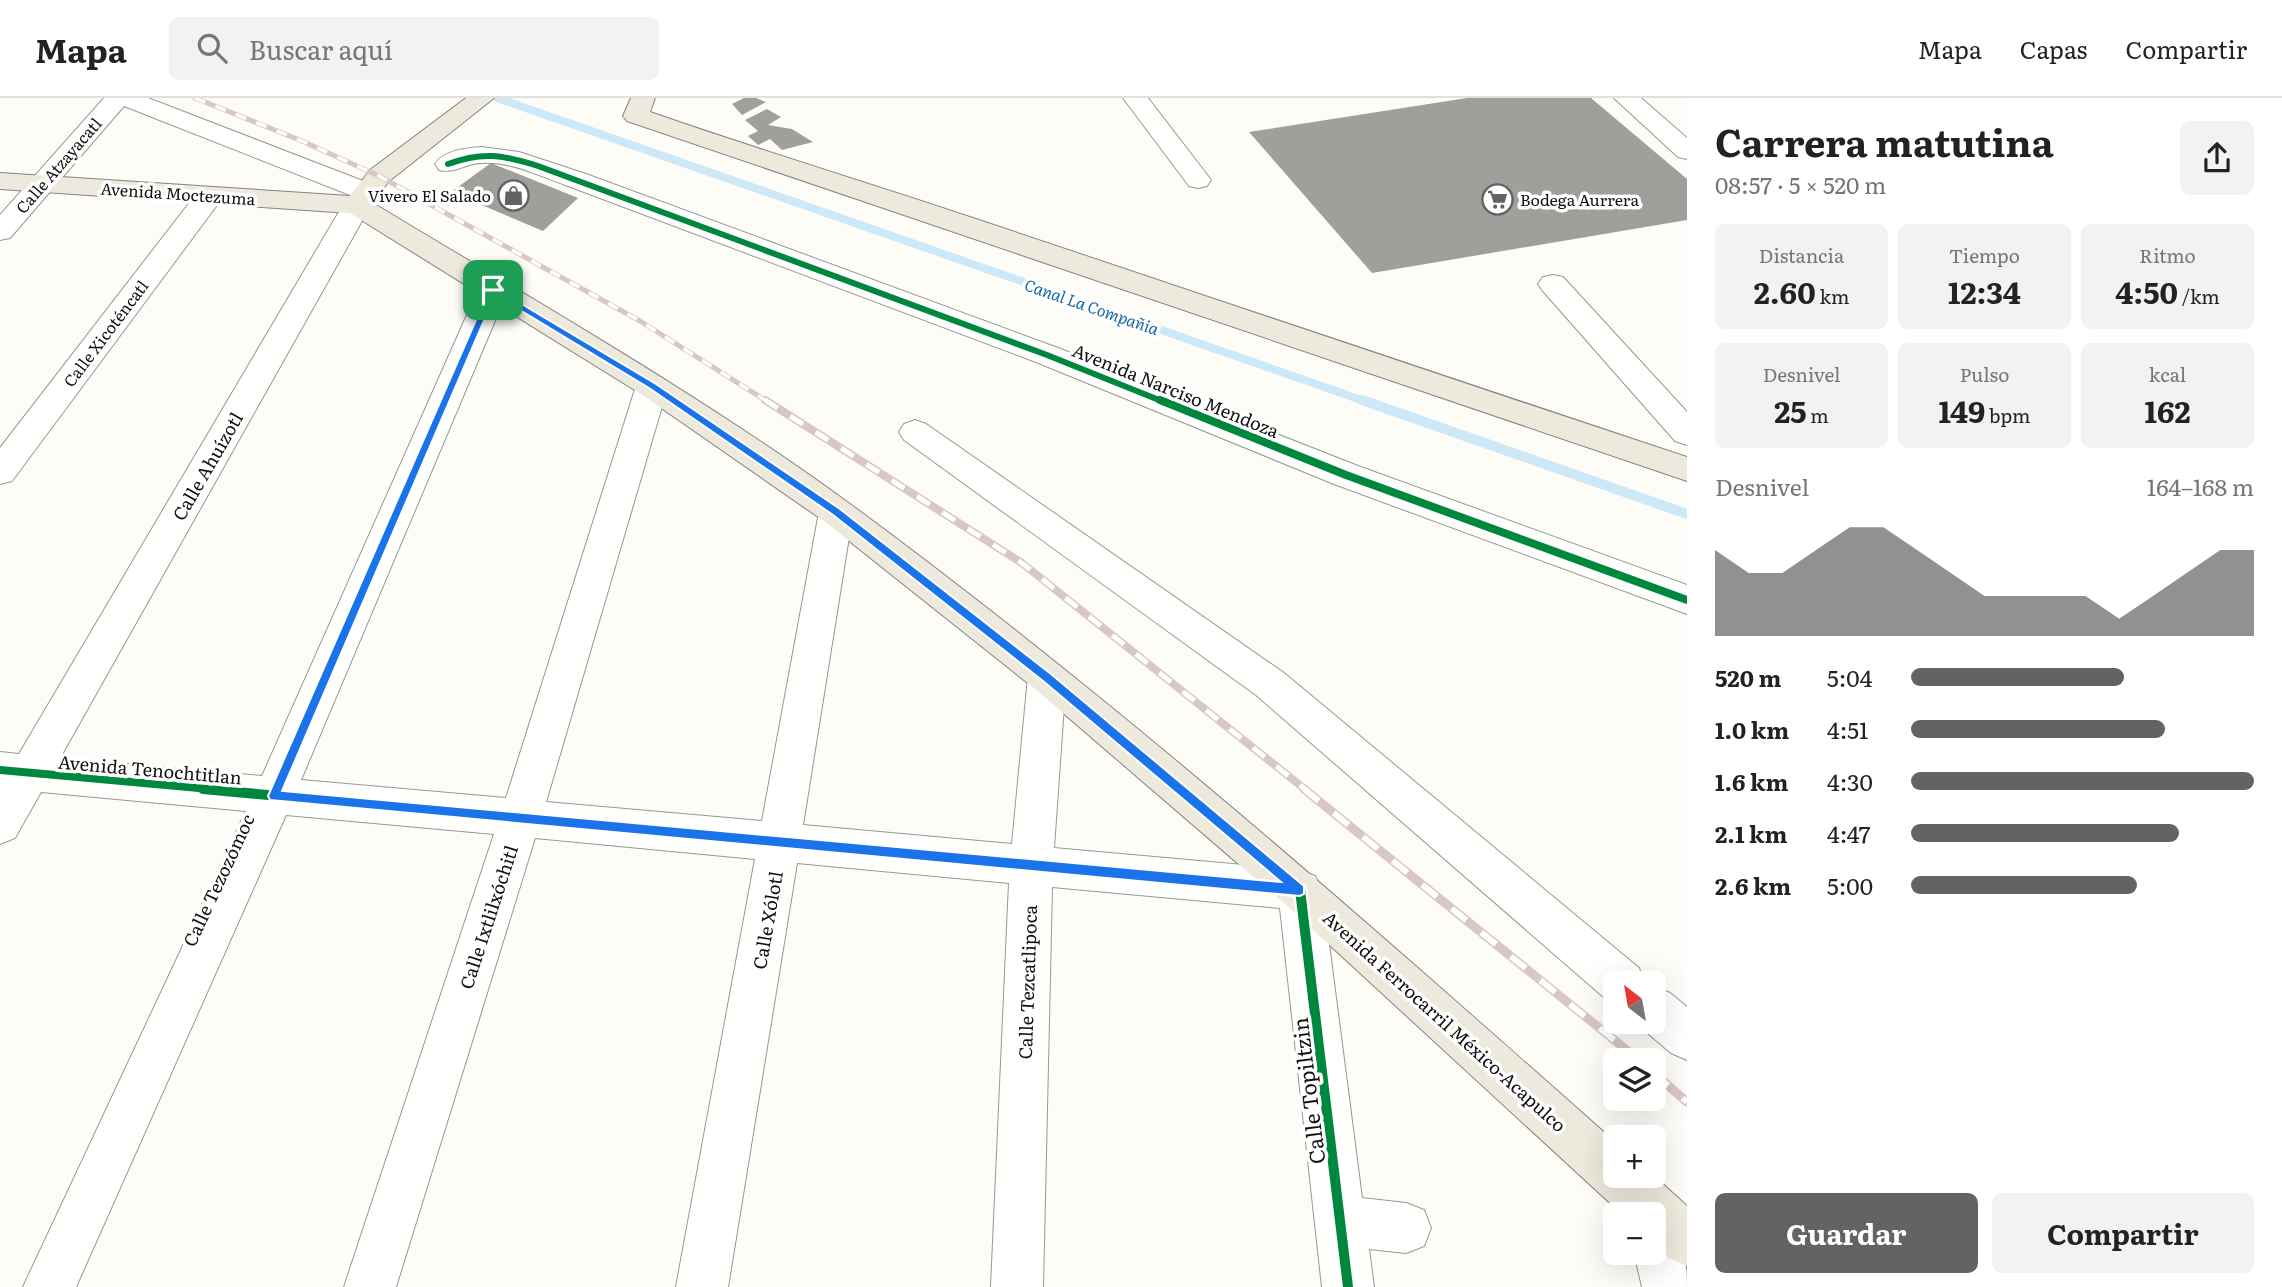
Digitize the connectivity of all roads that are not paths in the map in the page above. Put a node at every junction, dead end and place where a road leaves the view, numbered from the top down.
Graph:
1 (117, 98) edge
2 (125, 98) edge
3 (482, 98) edge
4 (643, 98) edge
5 (1135, 98) edge
6 (1626, 98) edge
7 (1687, 150) edge
8 (449, 164) dead end
9 (1198, 180) dead end
10 (0, 181) edge
11 (41, 184) junction
12 (210, 195) junction
13 (361, 199) junction
14 (0, 232) edge
15 (1553, 284) dead end
16 (493, 290) junction
17 (652, 386) junction
18 (915, 432) dead end
19 (1687, 433) edge
20 (1687, 469) edge
21 (0, 472) edge
22 (836, 512) junction
23 (1687, 600) edge
24 (1047, 677) junction
25 (15, 772) edge
26 (274, 796) junction
27 (520, 819) junction
28 (0, 825) edge
29 (781, 842) junction
30 (1031, 866) junction
31 (1300, 890) junction
32 (1608, 971) edge
33 (1666, 1019) edge
34 (1687, 1037) edge
35 (1636, 1200) edge
36 (1340, 1221) junction
37 (1405, 1228) dead end
38 (1687, 1240) edge
39 (49, 1287) edge
40 (370, 1287) edge
41 (702, 1287) edge
42 (1017, 1287) edge
43 (1348, 1287) edge
44 (1668, 1287) edge

1 - 11 street, Calle Atzayacatl
2 - 13 street
3 - 13 main road, Calle Ahuízotl
4 - 20 main road
5 - 9 street
6 - 7 street
8 - 23 street, Avenida Narciso Mendoza
10 - 11 main road, Avenida Moctezuma
11 - 12 main road, Avenida Moctezuma
11 - 14 street, Calle Atzayacatl
12 - 13 main road, Avenida Moctezuma
12 - 21 street, Calle Xicoténcatl
13 - 16 main road, Avenida Ferrocarril México-Acapulco
13 - 25 street, Calle Ahuízotl
15 - 19 street
16 - 17 main road, Avenida Ferrocarril México-Acapulco
16 - 26 street, Calle Tezozómoc
17 - 22 main road, Avenida Ferrocarril México-Acapulco
17 - 27 street, Calle Ixtlilxóchitl
18 - 32 street
22 - 24 main road, Avenida Ferrocarril México-Acapulco
22 - 29 street, Calle Xólotl
24 - 30 street, Calle Tezcatlipoca
24 - 31 main road, Avenida Ferrocarril México-Acapulco
25 - 26 street, Avenida Tenochtitlan
25 - 28 street, Calle Ahuízotl
26 - 27 street, Avenida Tenochtitlan
26 - 39 street, Calle Tezozómoc
27 - 29 street, Avenida Tenochtitlan
27 - 40 street, Calle Ixtlilxóchitl
29 - 30 street, Avenida Tenochtitlan
29 - 41 street, Calle Xólotl
30 - 31 street, Avenida Tenochtitlan
30 - 42 street, Calle Tezcatlipoca
31 - 35 main road, Avenida Ferrocarril México-Acapulco
31 - 36 street, Calle Topiltzin
33 - 34 street
35 - 38 main road, Avenida Ferrocarril México-Acapulco
35 - 44 street
36 - 37 street
36 - 43 street, Calle Topiltzin

